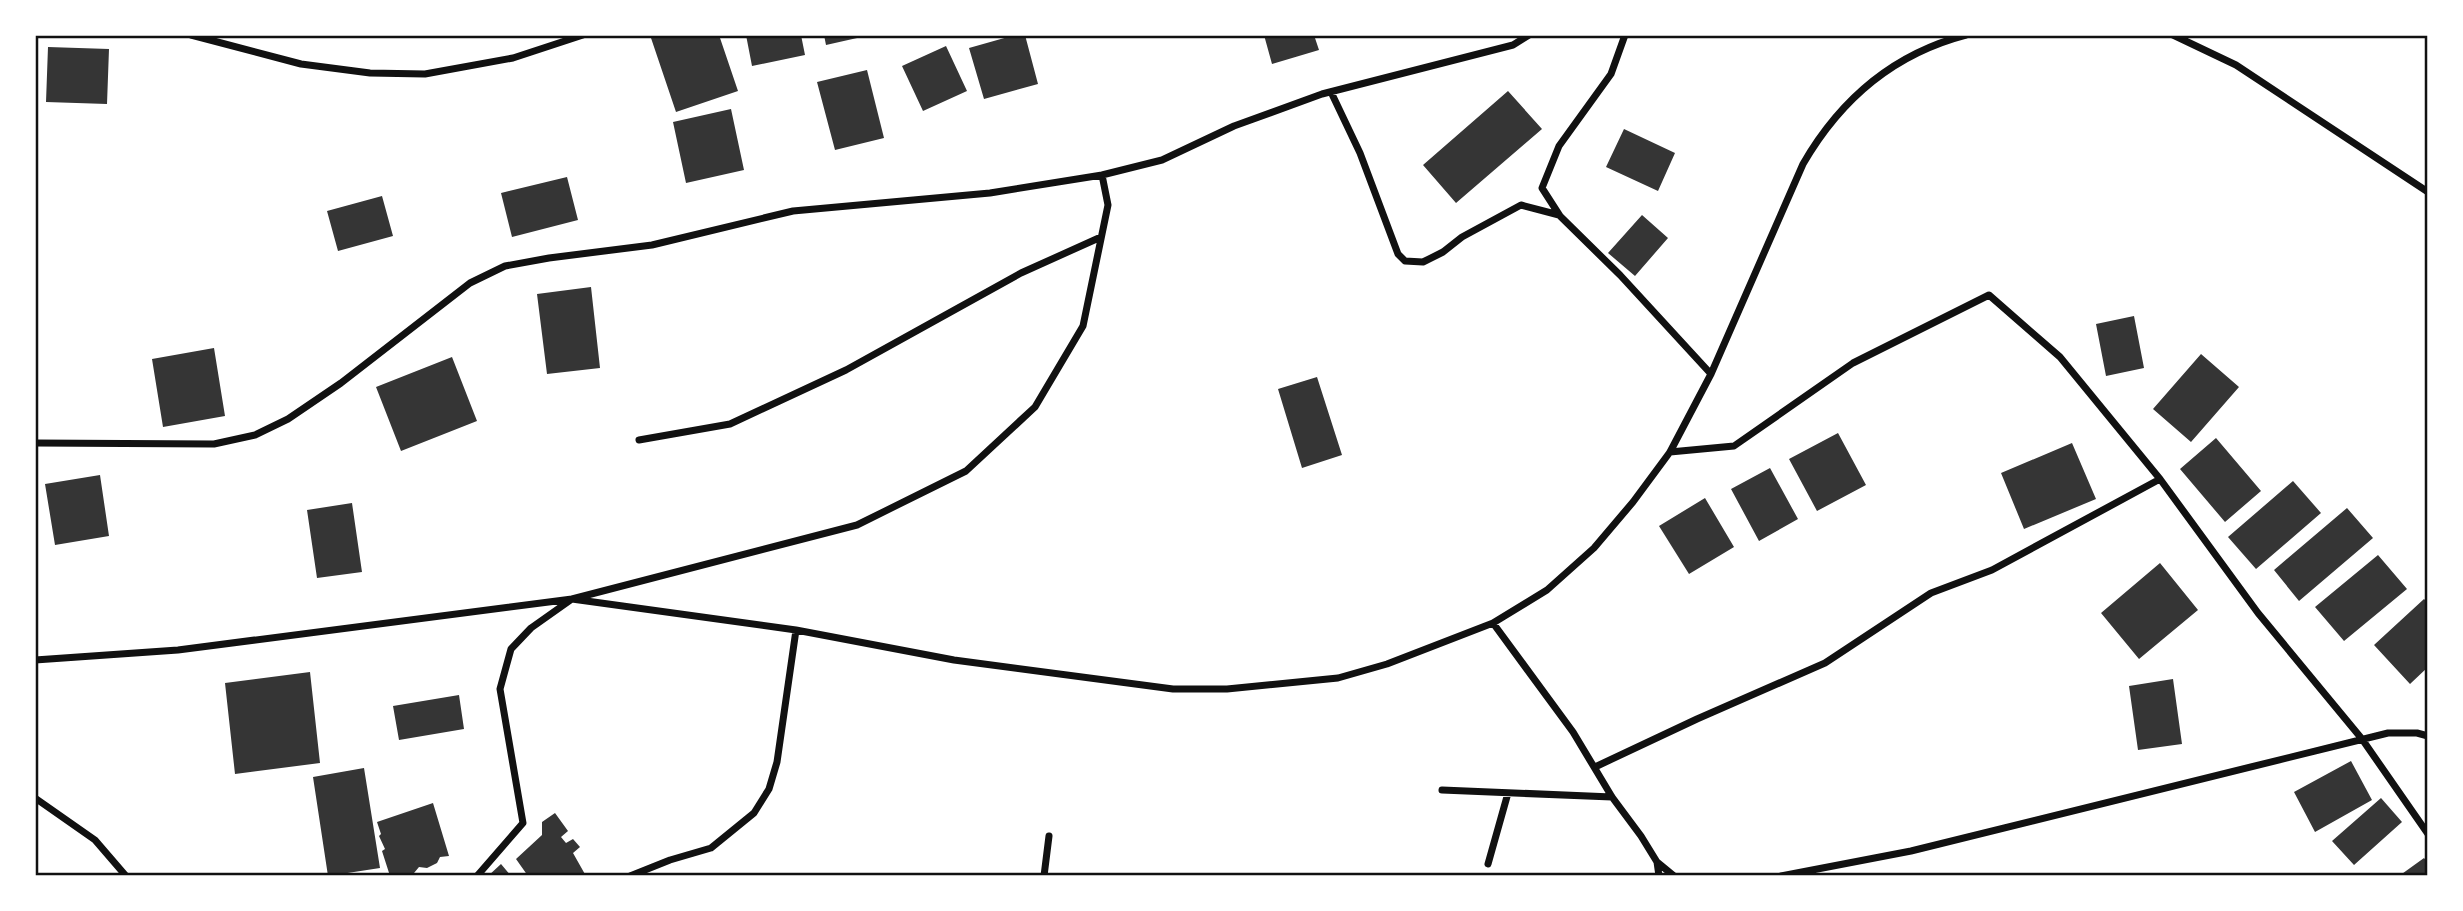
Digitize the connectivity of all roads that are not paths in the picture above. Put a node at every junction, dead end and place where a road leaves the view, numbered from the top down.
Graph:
1 (191, 35) edge
2 (583, 35) edge
3 (1529, 35) edge
4 (1625, 35) edge
5 (1966, 35) edge
6 (2174, 35) edge
7 (1331, 92) junction
8 (1102, 175) junction
9 (2428, 192) edge
10 (1560, 216) junction
11 (1101, 237) junction
12 (1711, 374) junction
13 (639, 440) dead end
14 (35, 443) edge
15 (1670, 452) junction
16 (2160, 479) junction
17 (572, 599) junction
18 (1493, 623) junction
19 (796, 630) junction
20 (35, 660) edge
21 (2428, 736) edge
22 (2362, 739) junction
23 (1595, 768) junction
24 (1442, 790) dead end
25 (1508, 793) junction
26 (1612, 797) junction
27 (35, 798) edge
28 (2428, 834) edge
29 (1049, 836) dead end
30 (1657, 862) junction
31 (1488, 864) dead end
32 (126, 876) edge
33 (477, 876) edge
34 (630, 876) edge
35 (1044, 876) edge
36 (1659, 876) edge
37 (1674, 876) edge
38 (1782, 876) edge

1 - 2 street
3 - 7 street
4 - 10 street
5 - 12 street
6 - 9 street
7 - 8 street
7 - 10 street
8 - 11 street
8 - 14 street
10 - 12 street
11 - 13 street
11 - 17 street
12 - 15 street
15 - 16 street
15 - 18 street
16 - 22 street
16 - 23 street
17 - 19 street
17 - 20 street
17 - 33 street
18 - 19 street
18 - 23 street
19 - 34 street
21 - 22 street
22 - 28 street
22 - 38 street
23 - 26 street
24 - 25 street
25 - 26 street
25 - 31 street
26 - 30 street
27 - 32 street
29 - 35 street
30 - 36 street
30 - 37 street

